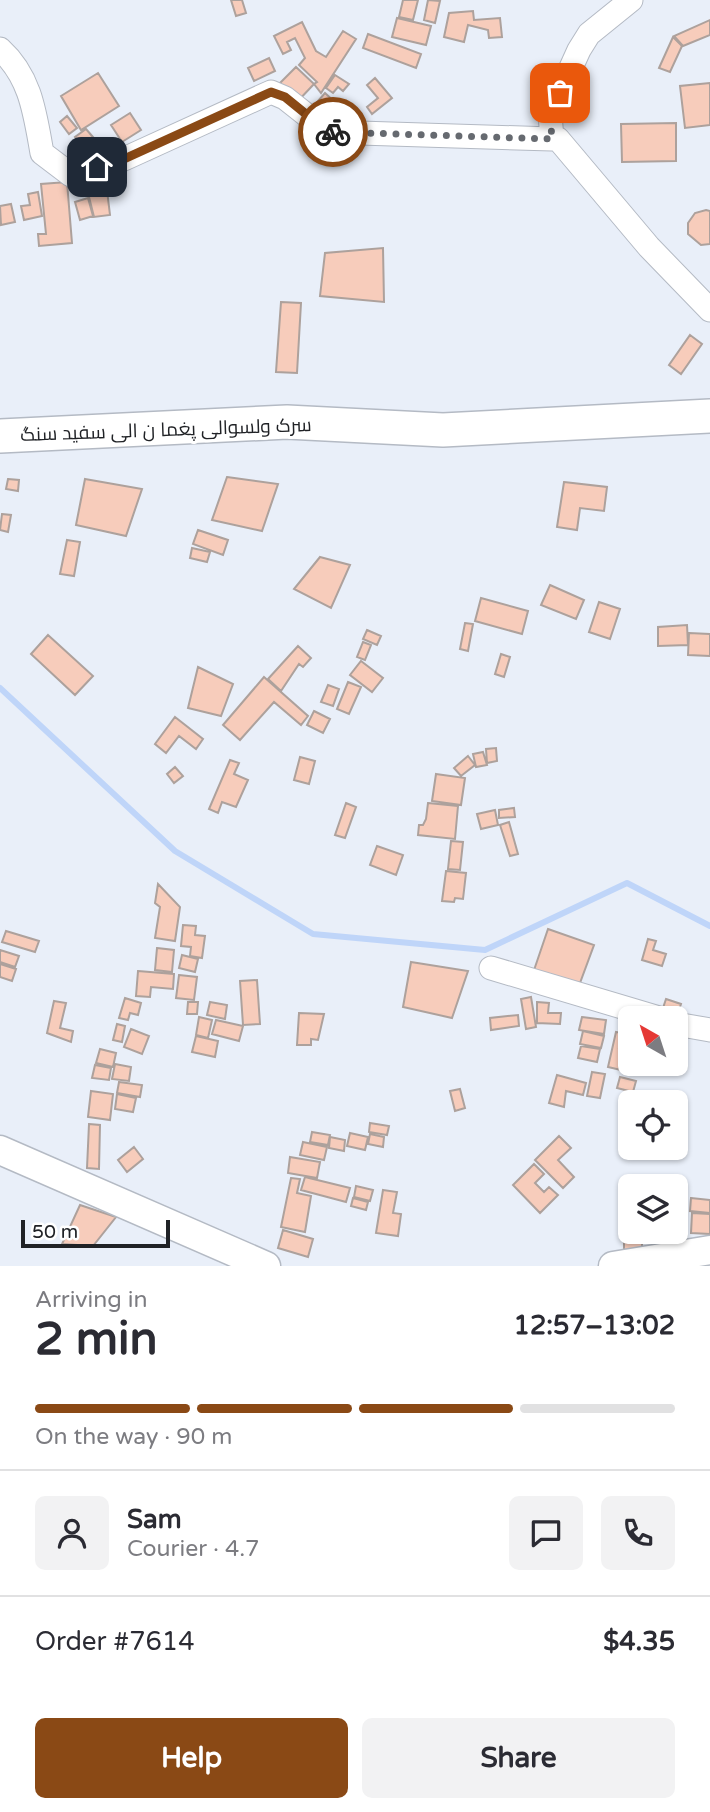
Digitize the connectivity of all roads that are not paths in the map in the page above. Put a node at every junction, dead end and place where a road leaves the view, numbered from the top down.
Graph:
1 (631, 0) edge
2 (0, 49) edge
3 (552, 139) junction
4 (710, 310) edge
5 (710, 416) edge
6 (0, 436) edge
7 (491, 968) dead end
8 (619, 1006) edge
9 (688, 1026) edge
10 (710, 1030) edge
11 (0, 1150) edge
12 (710, 1250) edge
13 (266, 1266) edge
14 (612, 1266) edge

1 - 3 street
2 - 3 street
3 - 4 street
5 - 6 main road, سرک ولسوالی پغما ن الی سفید سنگ
7 - 8 street
9 - 10 street
11 - 13 street
12 - 14 street

